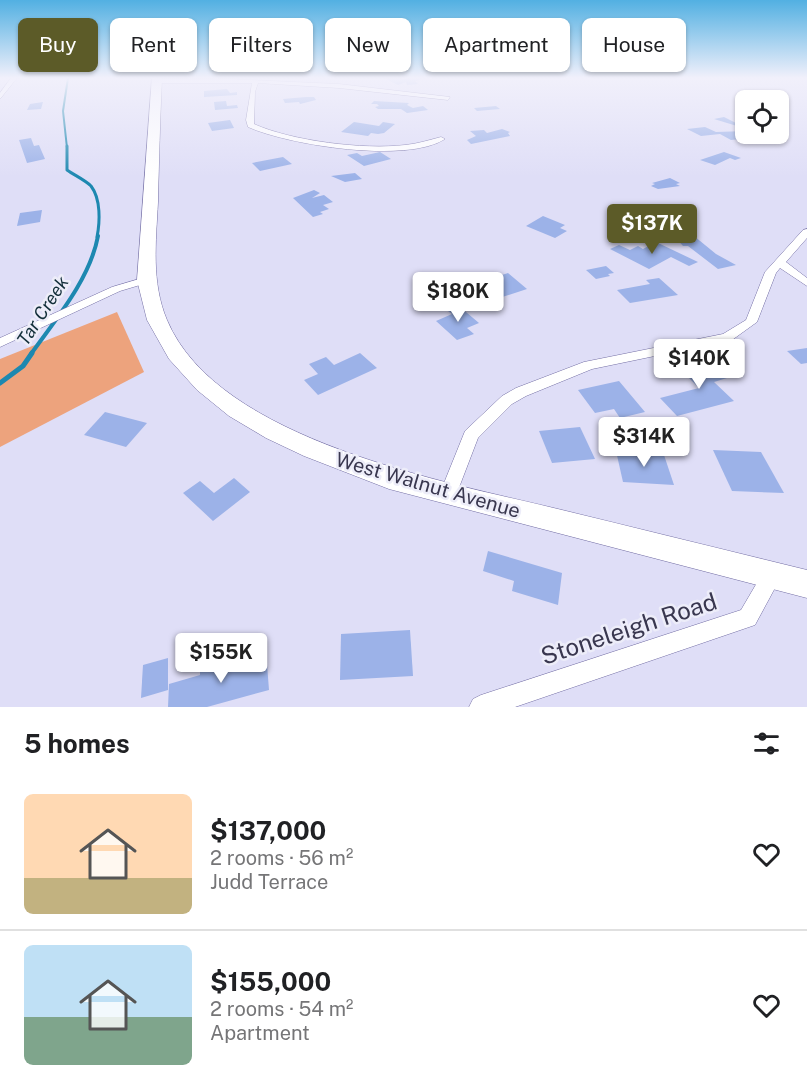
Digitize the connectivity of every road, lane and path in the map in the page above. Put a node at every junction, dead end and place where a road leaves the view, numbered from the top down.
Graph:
1 (155, 111) edge
2 (251, 111) edge
3 (441, 138) dead end
4 (807, 232) edge
5 (780, 263) junction
6 (146, 280) junction
7 (807, 283) edge
8 (0, 343) edge
9 (449, 493) junction
10 (772, 575) junction
11 (807, 584) edge
12 (481, 707) edge

1 - 6 main road, West Walnut Avenue
2 - 3 street
4 - 5 street
5 - 7 street
5 - 9 street
6 - 8 street
6 - 9 main road, West Walnut Avenue
9 - 10 main road, West Walnut Avenue
10 - 11 main road, West Walnut Avenue
10 - 12 street, Stoneleigh Road

